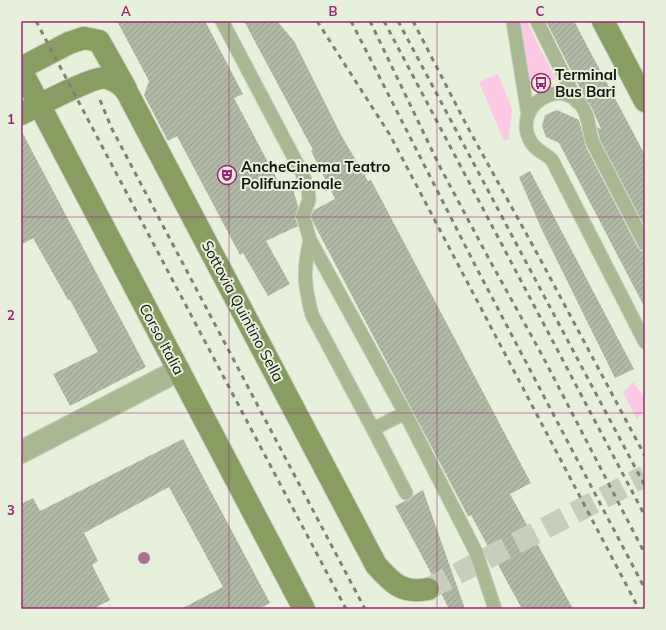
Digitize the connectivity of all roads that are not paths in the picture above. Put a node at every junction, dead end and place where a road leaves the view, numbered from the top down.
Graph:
1 (222, 21) edge
2 (513, 21) edge
3 (537, 21) edge
4 (603, 21) edge
5 (21, 69) edge
6 (127, 92) junction
7 (645, 101) edge
8 (578, 102) junction
9 (30, 110) edge
10 (528, 115) junction
11 (310, 240) junction
12 (645, 244) edge
13 (645, 342) edge
14 (179, 370) junction
15 (404, 413) junction
16 (373, 429) junction
17 (21, 452) edge
18 (406, 493) dead end
19 (428, 589) tunnel mouth
20 (304, 609) edge
21 (495, 609) edge

1 - 11 lane
2 - 10 lane
3 - 8 lane
4 - 7 street
5 - 6 street
5 - 9 street, Corso Italia
6 - 9 street, Sottovia Quintino Sella
6 - 19 street, Sottovia Quintino Sella
8 - 10 lane
8 - 12 lane
9 - 14 street, Corso Italia
10 - 13 lane
11 - 15 lane
11 - 16 lane
14 - 17 street
14 - 20 street, Corso Italia
15 - 16 lane
15 - 21 lane
16 - 18 lane

